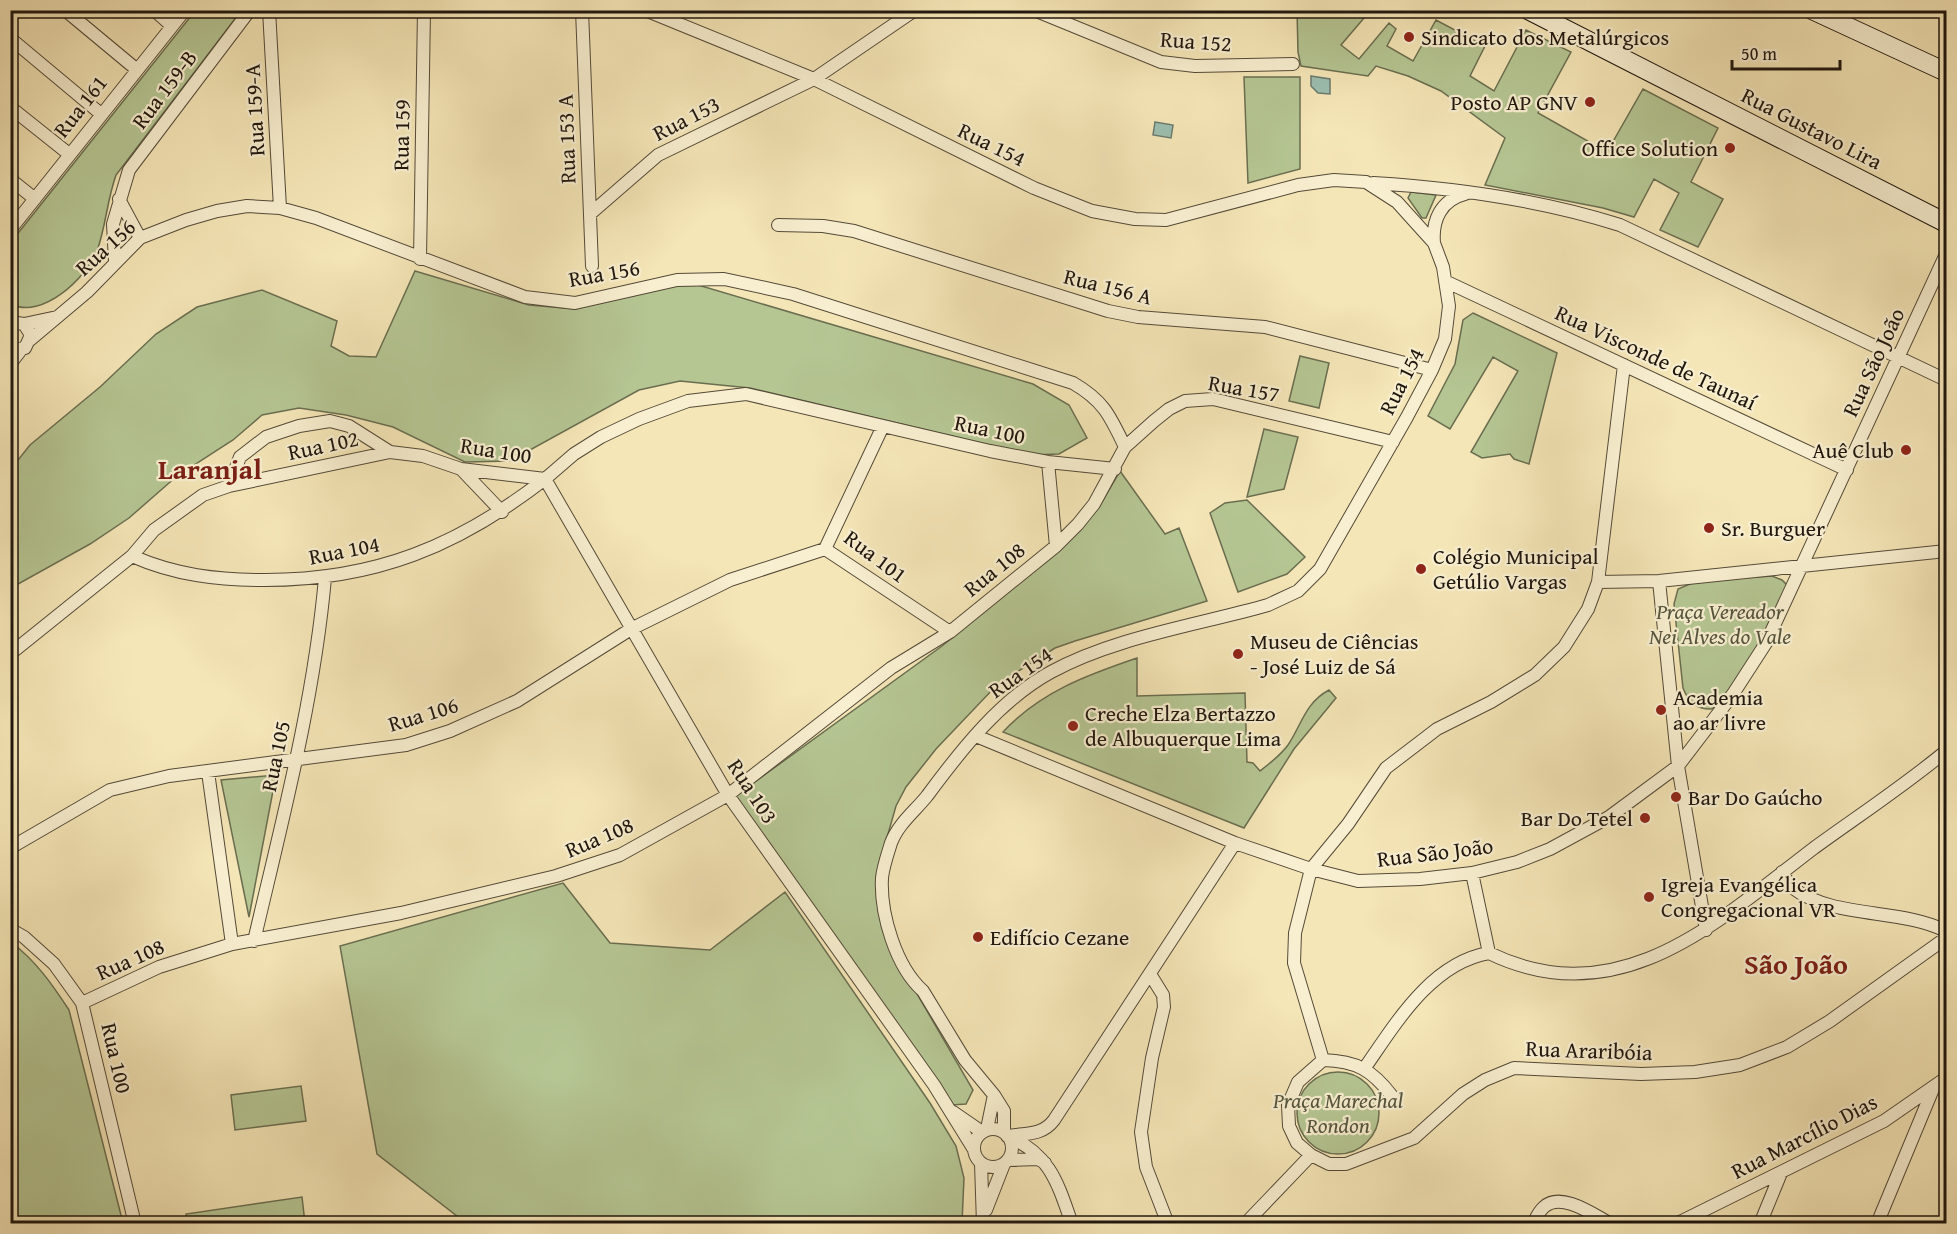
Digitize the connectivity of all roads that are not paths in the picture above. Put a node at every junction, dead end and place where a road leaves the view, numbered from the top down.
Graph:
1 (65, 10) edge
2 (154, 10) edge
3 (185, 10) edge
4 (250, 10) edge
5 (269, 10) edge
6 (424, 10) edge
7 (582, 10) edge
8 (645, 10) edge
9 (915, 10) edge
10 (1034, 10) edge
11 (1528, 10) edge
12 (1812, 10) edge
13 (172, 26) junction
14 (10, 38) edge
15 (1293, 64) dead end
16 (136, 69) junction
17 (1947, 72) edge
18 (814, 79) junction
19 (10, 107) edge
20 (101, 114) junction
21 (69, 154) junction
22 (10, 179) edge
23 (1366, 182) junction
24 (1472, 192) junction
25 (35, 199) junction
26 (119, 199) junction
27 (280, 208) junction
28 (590, 214) junction
29 (1947, 223) edge
30 (778, 225) dead end
31 (10, 230) edge
32 (140, 238) junction
33 (1434, 243) junction
34 (1947, 254) edge
35 (420, 260) junction
36 (115, 261) junction
37 (592, 266) dead end
38 (1447, 282) junction
39 (58, 317) junction
40 (15, 321) edge
41 (30, 340) junction
42 (16, 350) edge
43 (1897, 358) junction
44 (10, 364) edge
45 (1624, 365) junction
46 (1432, 370) junction
47 (1947, 380) edge
48 (883, 426) junction
49 (1393, 442) junction
50 (1125, 447) junction
51 (390, 452) junction
52 (1048, 462) junction
53 (461, 469) junction
54 (1115, 469) junction
55 (1847, 470) junction
56 (545, 479) junction
57 (230, 486) junction
58 (502, 512) junction
59 (1056, 546) junction
60 (825, 549) junction
61 (1947, 551) edge
62 (132, 556) junction
63 (1802, 566) junction
64 (325, 578) junction
65 (1659, 581) junction
66 (1598, 582) junction
67 (631, 629) junction
68 (950, 632) junction
69 (10, 654) edge
70 (976, 736) junction
71 (1947, 751) edge
72 (296, 761) junction
73 (1678, 766) junction
74 (208, 772) junction
75 (728, 795) junction
76 (1235, 843) junction
77 (10, 848) edge
78 (1311, 869) junction
79 (1472, 873) junction
80 (1782, 873) junction
81 (10, 929) edge
82 (1706, 930) junction
83 (1947, 931) edge
84 (1947, 939) edge
85 (254, 940) junction
86 (232, 944) junction
87 (1489, 953) junction
88 (1150, 974) junction
89 (82, 1003) junction
90 (1323, 1060) junction
91 (1364, 1069) junction
92 (1947, 1078) edge
93 (1933, 1089) junction
94 (994, 1095) junction
95 (1392, 1096) dead end
96 (950, 1109) junction
97 (985, 1131) junction
98 (1007, 1135) junction
99 (973, 1148) junction
100 (1311, 1155) junction
101 (1006, 1162) junction
102 (981, 1163) junction
103 (1047, 1165) junction
104 (1781, 1173) junction
105 (983, 1219) edge
106 (135, 1224) edge
107 (1072, 1224) edge
108 (1168, 1224) edge
109 (1245, 1224) edge
110 (1533, 1224) edge
111 (1611, 1224) edge
112 (1676, 1224) edge
113 (1760, 1224) edge
114 (1877, 1224) edge

1 - 16 street
2 - 13 street
3 - 13 street, Rua 161
4 - 26 street, Rua 159-B
5 - 27 street, Rua 159-A
6 - 35 street, Rua 159
7 - 28 street, Rua 153 A
8 - 18 street, Rua 154
9 - 18 street
10 - 15 street, Rua 152
11 - 29 main road, Rua Gustavo Lira
12 - 17 main road
13 - 16 street, Rua 161
14 - 20 street
16 - 20 street, Rua 161
18 - 23 street, Rua 154
18 - 28 street, Rua 153
19 - 21 street
20 - 21 street, Rua 161
21 - 25 street, Rua 161
22 - 25 street
23 - 24 street
23 - 33 street, Rua 154
24 - 33 street
24 - 43 street
25 - 31 street, Rua 161
26 - 32 street
26 - 36 street, Rua 159-B
27 - 32 street, Rua 156
27 - 35 street, Rua 156
28 - 37 street, Rua 153 A
30 - 46 street, Rua 156 A
32 - 36 street, Rua 156
33 - 38 street, Rua 154
34 - 43 street, Rua São João
35 - 50 street, Rua 156
36 - 39 street, Rua 156
38 - 45 street, Rua Visconde de Taunaí
38 - 46 street, Rua 154
39 - 40 street, Rua 156
39 - 41 street, Rua 156
40 - 41 street
41 - 42 street, Rua 156
42 - 44 street
43 - 47 street
43 - 55 street, Rua São João
45 - 55 street, Rua Visconde de Taunaí
45 - 66 street
46 - 49 street, Rua 154
48 - 52 street, Rua 100
48 - 56 street, Rua 100
48 - 60 street, Rua 101
49 - 50 street, Rua 157
49 - 70 street, Rua 154
50 - 54 street, Rua 157
51 - 53 street, Rua 100
51 - 57 street, Rua 102
51 - 57 street, Rua 100
52 - 54 street, Rua 100
52 - 59 street, Rua 108
53 - 56 street, Rua 100
53 - 58 street
54 - 59 street, Rua 108
55 - 63 street, Rua São João
56 - 58 street, Rua 104
56 - 67 street, Rua 103
57 - 62 street
58 - 64 street, Rua 104
59 - 68 street, Rua 108
60 - 67 street, Rua 106
60 - 68 street, Rua 101
61 - 63 street
62 - 64 street, Rua 104
62 - 69 street
63 - 65 street
63 - 73 street, Rua São João
64 - 72 street, Rua 105
65 - 66 street
65 - 73 street
66 - 78 street
67 - 72 street, Rua 106
67 - 75 street, Rua 103
68 - 75 street, Rua 108
70 - 76 street, Rua São João
70 - 94 street, Rua 154
71 - 80 street
72 - 74 street, Rua 106
72 - 85 street, Rua 105
73 - 79 street, Rua São João
73 - 82 street
74 - 77 street, Rua 106
74 - 86 street
75 - 85 street, Rua 108
75 - 96 street, Rua 103
76 - 78 street, Rua São João
76 - 88 street
78 - 79 street, Rua São João
78 - 90 street
79 - 87 street
80 - 82 street
80 - 83 street
81 - 89 street, Rua 100
82 - 87 street
84 - 100 street, Rua Araribóia
85 - 86 street, Rua 108
86 - 89 street, Rua 108
87 - 91 street
88 - 98 street
88 - 108 street
89 - 106 street, Rua 100
90 - 91 street
90 - 100 street
91 - 95 street
92 - 93 street, Rua Marcílio Dias
93 - 104 street, Rua Marcílio Dias
93 - 114 street
94 - 97 street
94 - 98 street, Rua 154
96 - 97 street, Rua 103
96 - 99 street, Rua 103
97 - 98 street
97 - 99 street
98 - 101 street
98 - 103 street
99 - 102 street
100 - 109 street
101 - 102 street
101 - 103 street
101 - 105 street
102 - 105 street
103 - 107 street
104 - 112 street, Rua Marcílio Dias
104 - 113 street
110 - 111 street

